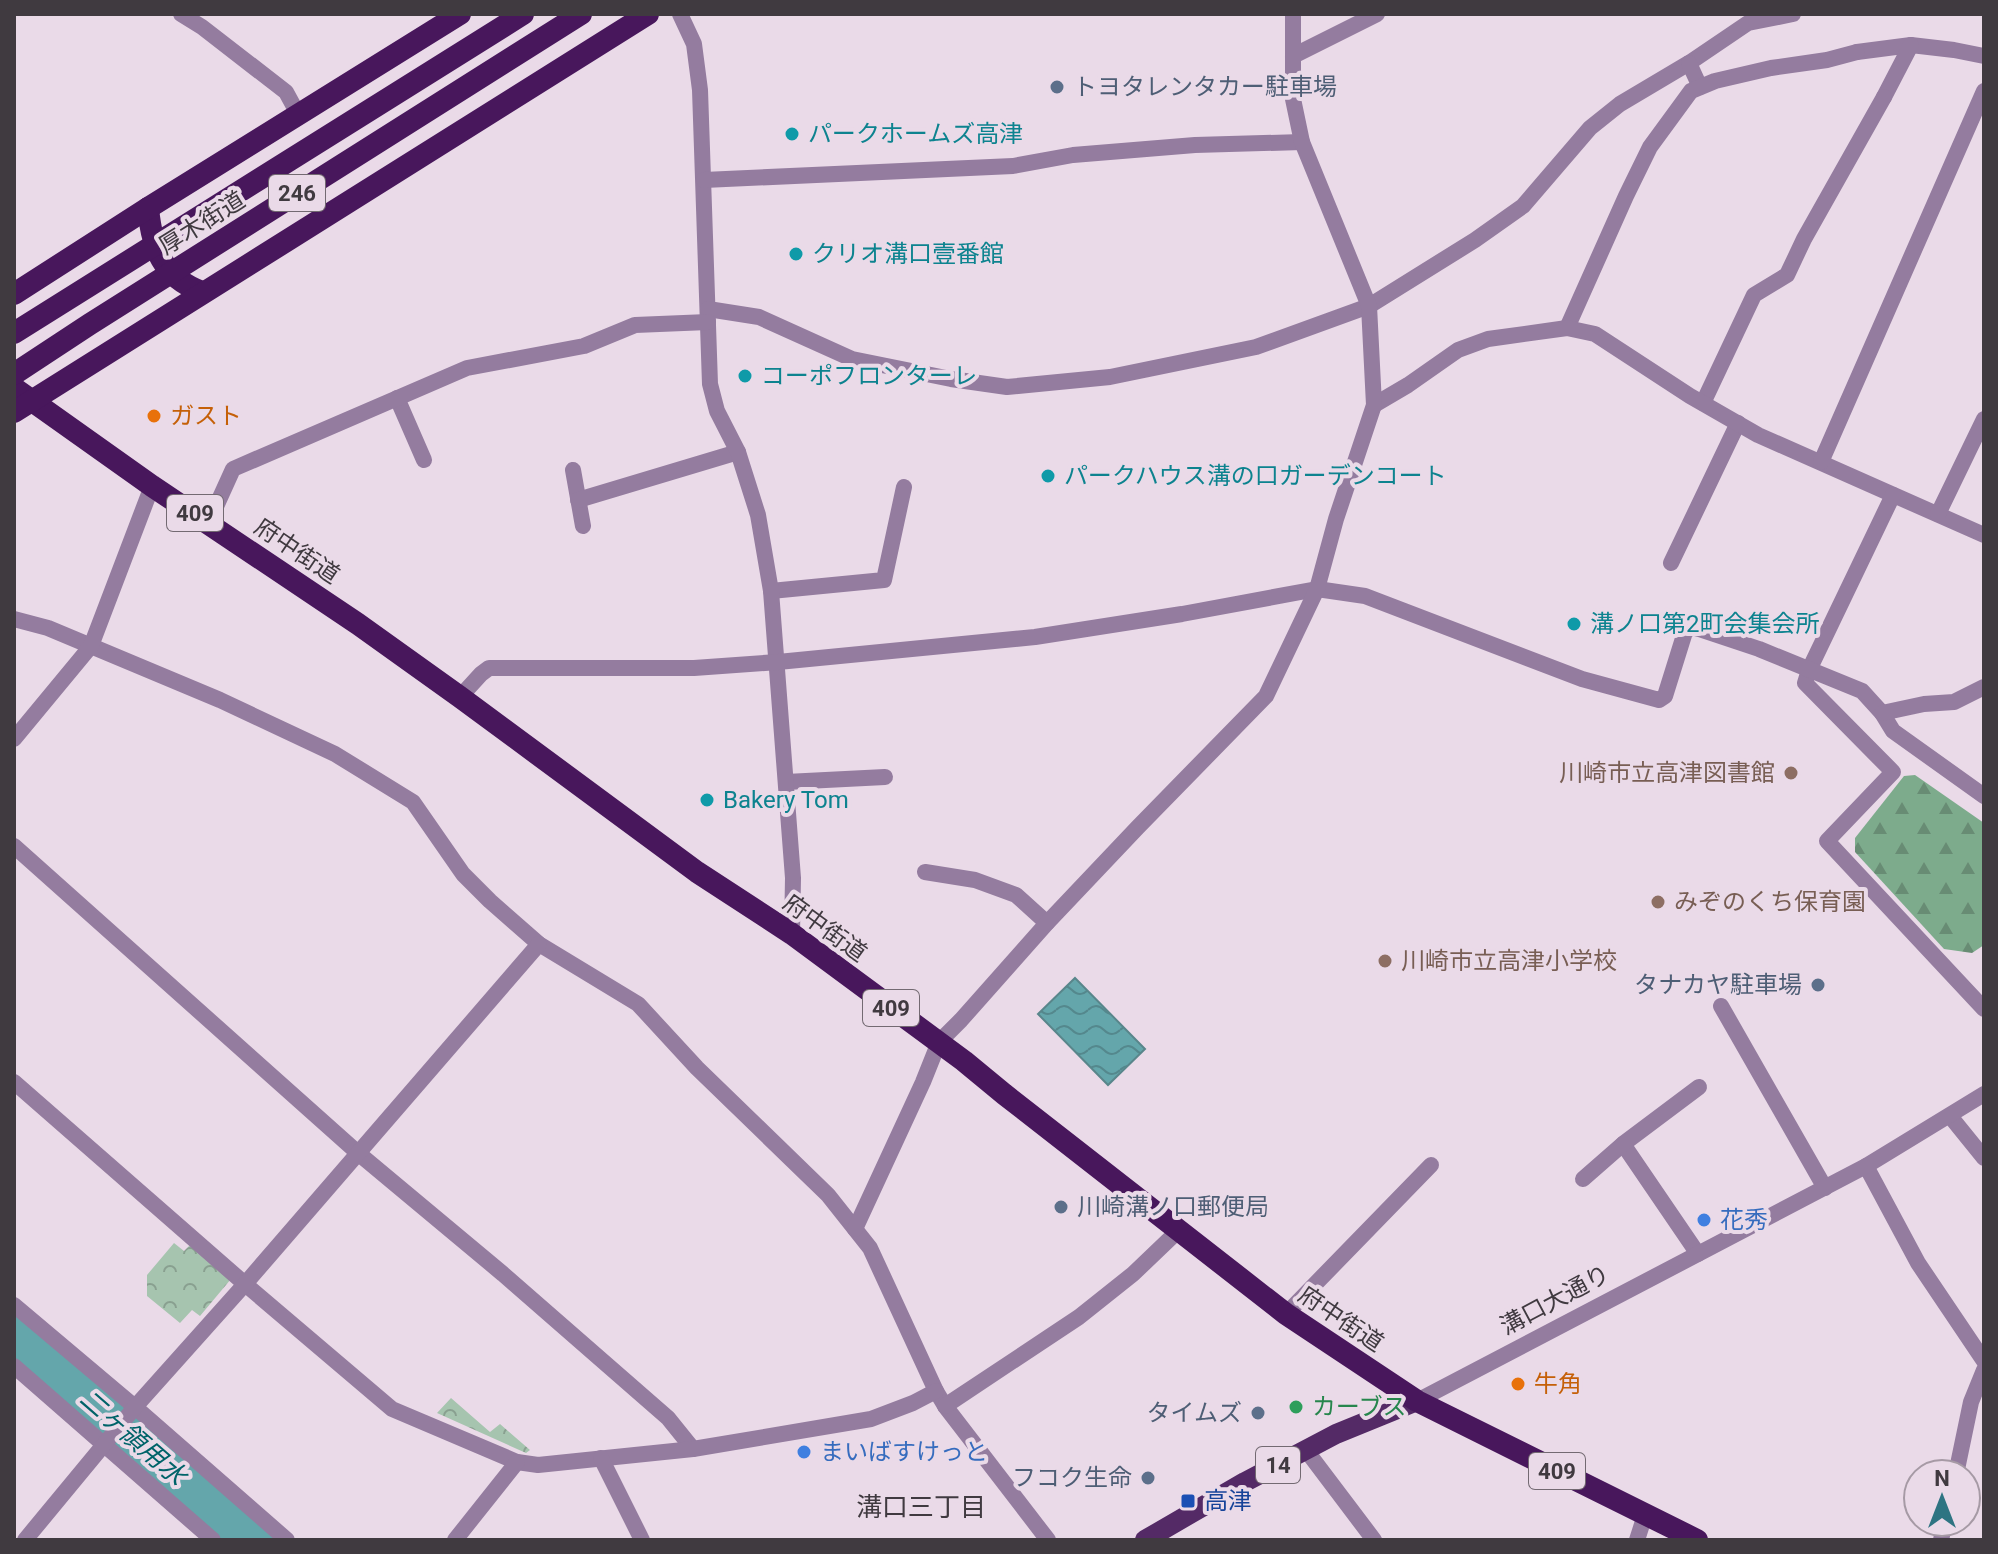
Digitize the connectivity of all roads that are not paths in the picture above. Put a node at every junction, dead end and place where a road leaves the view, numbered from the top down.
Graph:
1 (181, 14) edge
2 (460, 14) edge
3 (523, 14) edge
4 (581, 14) edge
5 (648, 14) edge
6 (680, 14) edge
7 (1293, 14) edge
8 (1377, 14) edge
9 (1793, 14) edge
10 (1911, 45) junction
11 (1293, 56) junction
12 (1984, 56) edge
13 (1689, 63) junction
14 (1700, 87) junction
15 (1984, 91) edge
16 (298, 114) junction
17 (1302, 142) junction
18 (704, 180) junction
19 (148, 208) junction
20 (202, 292) junction
21 (14, 294) edge
22 (1369, 306) junction
23 (708, 316) junction
24 (1567, 328) junction
25 (14, 333) edge
26 (14, 374) edge
27 (397, 398) junction
28 (20, 400) edge
29 (1703, 403) junction
30 (1374, 405) junction
31 (1984, 419) edge
32 (1738, 423) junction
33 (738, 452) junction
34 (424, 460) dead end
35 (1821, 462) junction
36 (573, 470) dead end
37 (152, 486) junction
38 (904, 487) dead end
39 (1893, 495) junction
40 (578, 500) junction
41 (1938, 514) junction
42 (209, 522) junction
43 (583, 526) dead end
44 (1984, 535) edge
45 (1671, 563) dead end
46 (1317, 589) junction
47 (771, 591) junction
48 (14, 619) edge
49 (91, 646) junction
50 (778, 662) junction
51 (1809, 670) junction
52 (1984, 687) edge
53 (460, 697) junction
54 (1882, 713) junction
55 (14, 739) edge
56 (885, 777) dead end
57 (786, 782) junction
58 (1984, 796) edge
59 (14, 846) edge
60 (925, 872) dead end
61 (1047, 923) junction
62 (792, 934) junction
63 (539, 944) junction
64 (1721, 1006) dead end
65 (1984, 1009) edge
66 (939, 1042) junction
67 (14, 1082) edge
68 (1699, 1087) dead end
69 (1984, 1094) edge
70 (1950, 1116) junction
71 (1623, 1144) junction
72 (358, 1153) junction
73 (1984, 1158) edge
74 (1431, 1165) dead end
75 (1866, 1166) junction
76 (1583, 1179) dead end
77 (1825, 1188) junction
78 (855, 1229) junction
79 (1179, 1230) junction
80 (1698, 1254) junction
81 (245, 1284) junction
82 (14, 1305) edge
83 (1286, 1314) junction
84 (1984, 1361) edge
85 (14, 1366) edge
86 (1984, 1370) edge
87 (940, 1398) junction
88 (1417, 1401) junction
89 (131, 1412) junction
90 (108, 1440) junction
91 (693, 1449) junction
92 (1306, 1450) junction
93 (601, 1458) junction
94 (1959, 1458) edge
95 (517, 1462) junction
96 (1645, 1515) junction
97 (206, 1538) edge
98 (25, 1540) edge
99 (287, 1540) edge
100 (455, 1540) edge
101 (642, 1540) edge
102 (1048, 1540) edge
103 (1145, 1540) edge
104 (1374, 1540) edge
105 (1637, 1540) edge
106 (1697, 1540) edge

1 - 16 street
2 - 16 highway
3 - 25 highway, 厚木街道 / 246, bridge
4 - 26 highway, 厚木街道 / 246, bridge
5 - 20 highway, 246
6 - 18 street
7 - 11 street
8 - 11 street
9 - 13 street
10 - 12 street
10 - 14 street
10 - 29 street
11 - 17 street
13 - 14 street
13 - 22 street
14 - 24 street
15 - 35 street
16 - 19 highway
17 - 18 street
17 - 22 street
18 - 23 street
19 - 20 highway
19 - 21 highway
20 - 28 highway, 246
22 - 23 street
22 - 30 street
23 - 27 street
23 - 33 street
24 - 29 street
24 - 30 street
27 - 34 street
27 - 42 street
28 - 37 highway, 府中街道 / 409
29 - 32 street
30 - 46 street
31 - 41 street
32 - 35 street
32 - 45 street
33 - 40 street
33 - 47 street
35 - 39 street
36 - 40 street
37 - 42 highway, 府中街道 / 409
37 - 49 street
38 - 47 street
39 - 41 street
39 - 51 street
40 - 43 street
41 - 44 street
42 - 53 highway, 府中街道 / 409
46 - 50 street
46 - 51 street
46 - 61 street
47 - 50 street
48 - 49 street
49 - 55 street
49 - 63 street
50 - 53 street
50 - 57 street
51 - 54 street
51 - 65 street
52 - 54 street
53 - 62 highway, 府中街道 / 409
54 - 58 street
56 - 57 street
57 - 62 street
59 - 72 street
60 - 61 street
61 - 66 street
62 - 66 highway, 府中街道 / 409
63 - 72 street
63 - 78 street
64 - 77 street
66 - 78 street
66 - 79 highway, 府中街道 / 409
67 - 81 street
68 - 71 street
69 - 70 street, 溝口大通り
70 - 73 street
70 - 75 street, 溝口大通り
71 - 76 street
71 - 80 street
72 - 81 street
72 - 91 street
74 - 83 street
75 - 77 street, 溝口大通り
75 - 84 street
77 - 80 street, 溝口大通り
78 - 87 street
79 - 83 highway, 府中街道 / 409
79 - 87 street
80 - 88 street, 溝口大通り
81 - 89 street
81 - 95 street
82 - 89 street
83 - 88 highway, 府中街道 / 409
85 - 90 street
86 - 94 street
87 - 91 street
87 - 102 street
88 - 92 main road, 溝口大通り / 14
88 - 96 highway, 府中街道 / 409
89 - 90 street
89 - 99 street
90 - 97 street
90 - 98 street
91 - 93 street
92 - 103 main road, 溝口大通り / 14
92 - 104 street
93 - 95 street
93 - 101 street
95 - 100 street
96 - 105 street
96 - 106 highway, 府中街道 / 409

